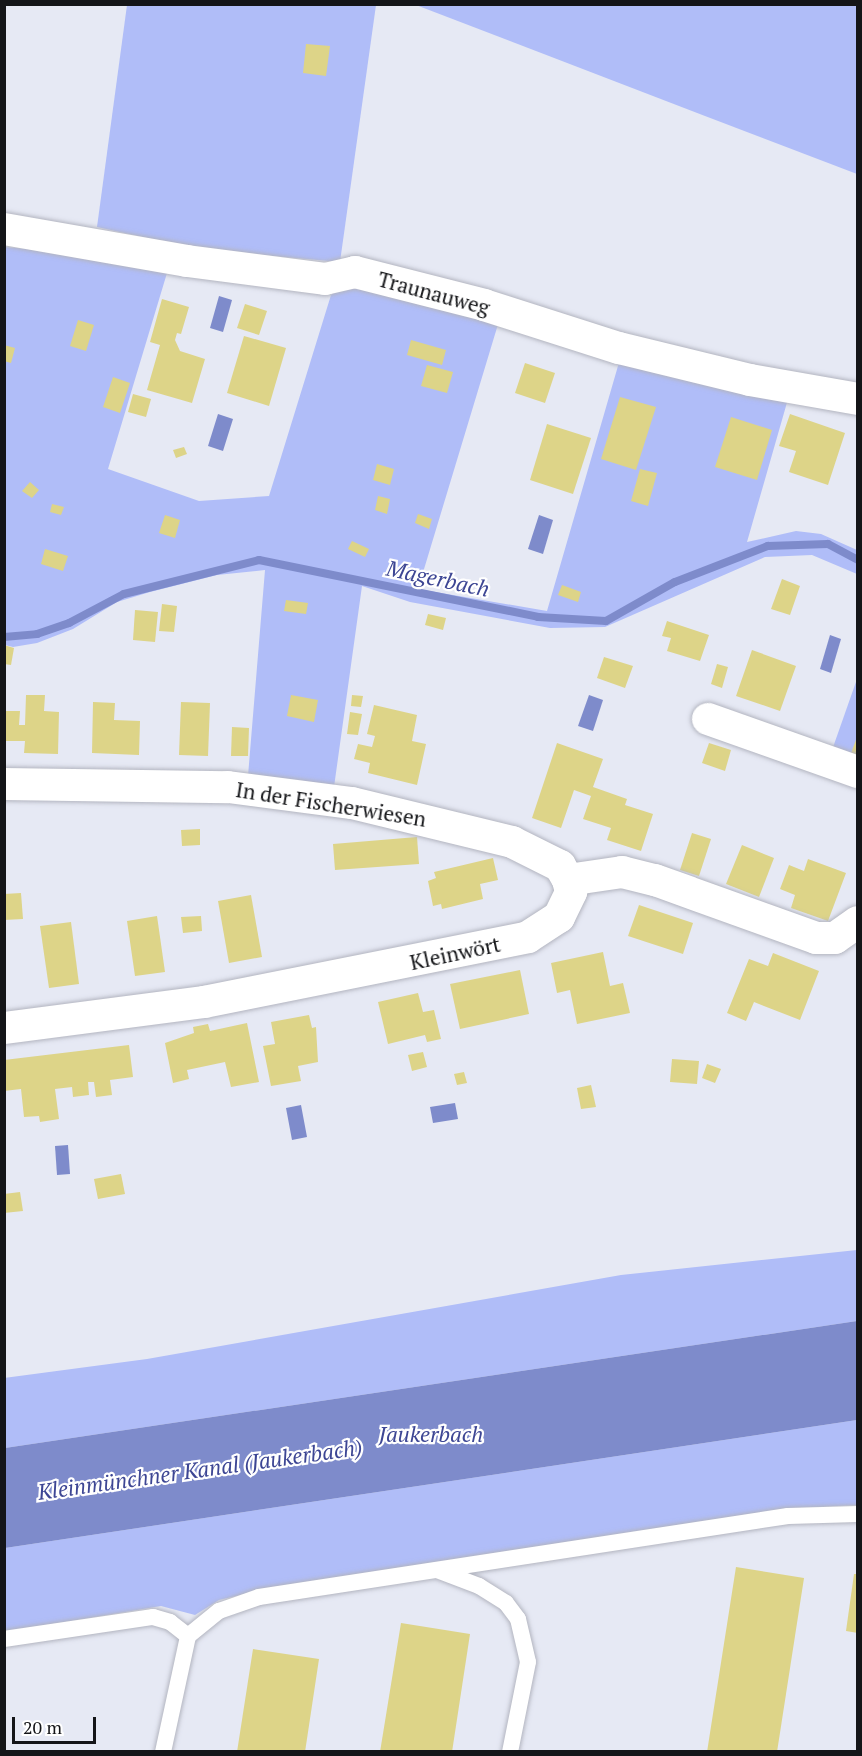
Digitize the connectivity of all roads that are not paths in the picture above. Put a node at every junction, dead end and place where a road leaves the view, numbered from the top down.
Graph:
1 (4, 229) edge
2 (858, 399) edge
3 (708, 719) dead end
4 (858, 772) edge
5 (4, 784) edge
6 (568, 880) junction
7 (858, 922) edge
8 (4, 1028) edge
9 (858, 1514) edge
10 (436, 1570) junction
11 (188, 1636) junction
12 (4, 1639) edge
13 (163, 1752) edge
14 (510, 1752) edge

1 - 2 street, Traunauweg
3 - 4 street
5 - 6 street, In der Fischerwiesen
6 - 7 street
6 - 8 street, Kleinwört
9 - 10 lane
10 - 11 lane
10 - 14 lane
11 - 12 lane
11 - 13 lane

